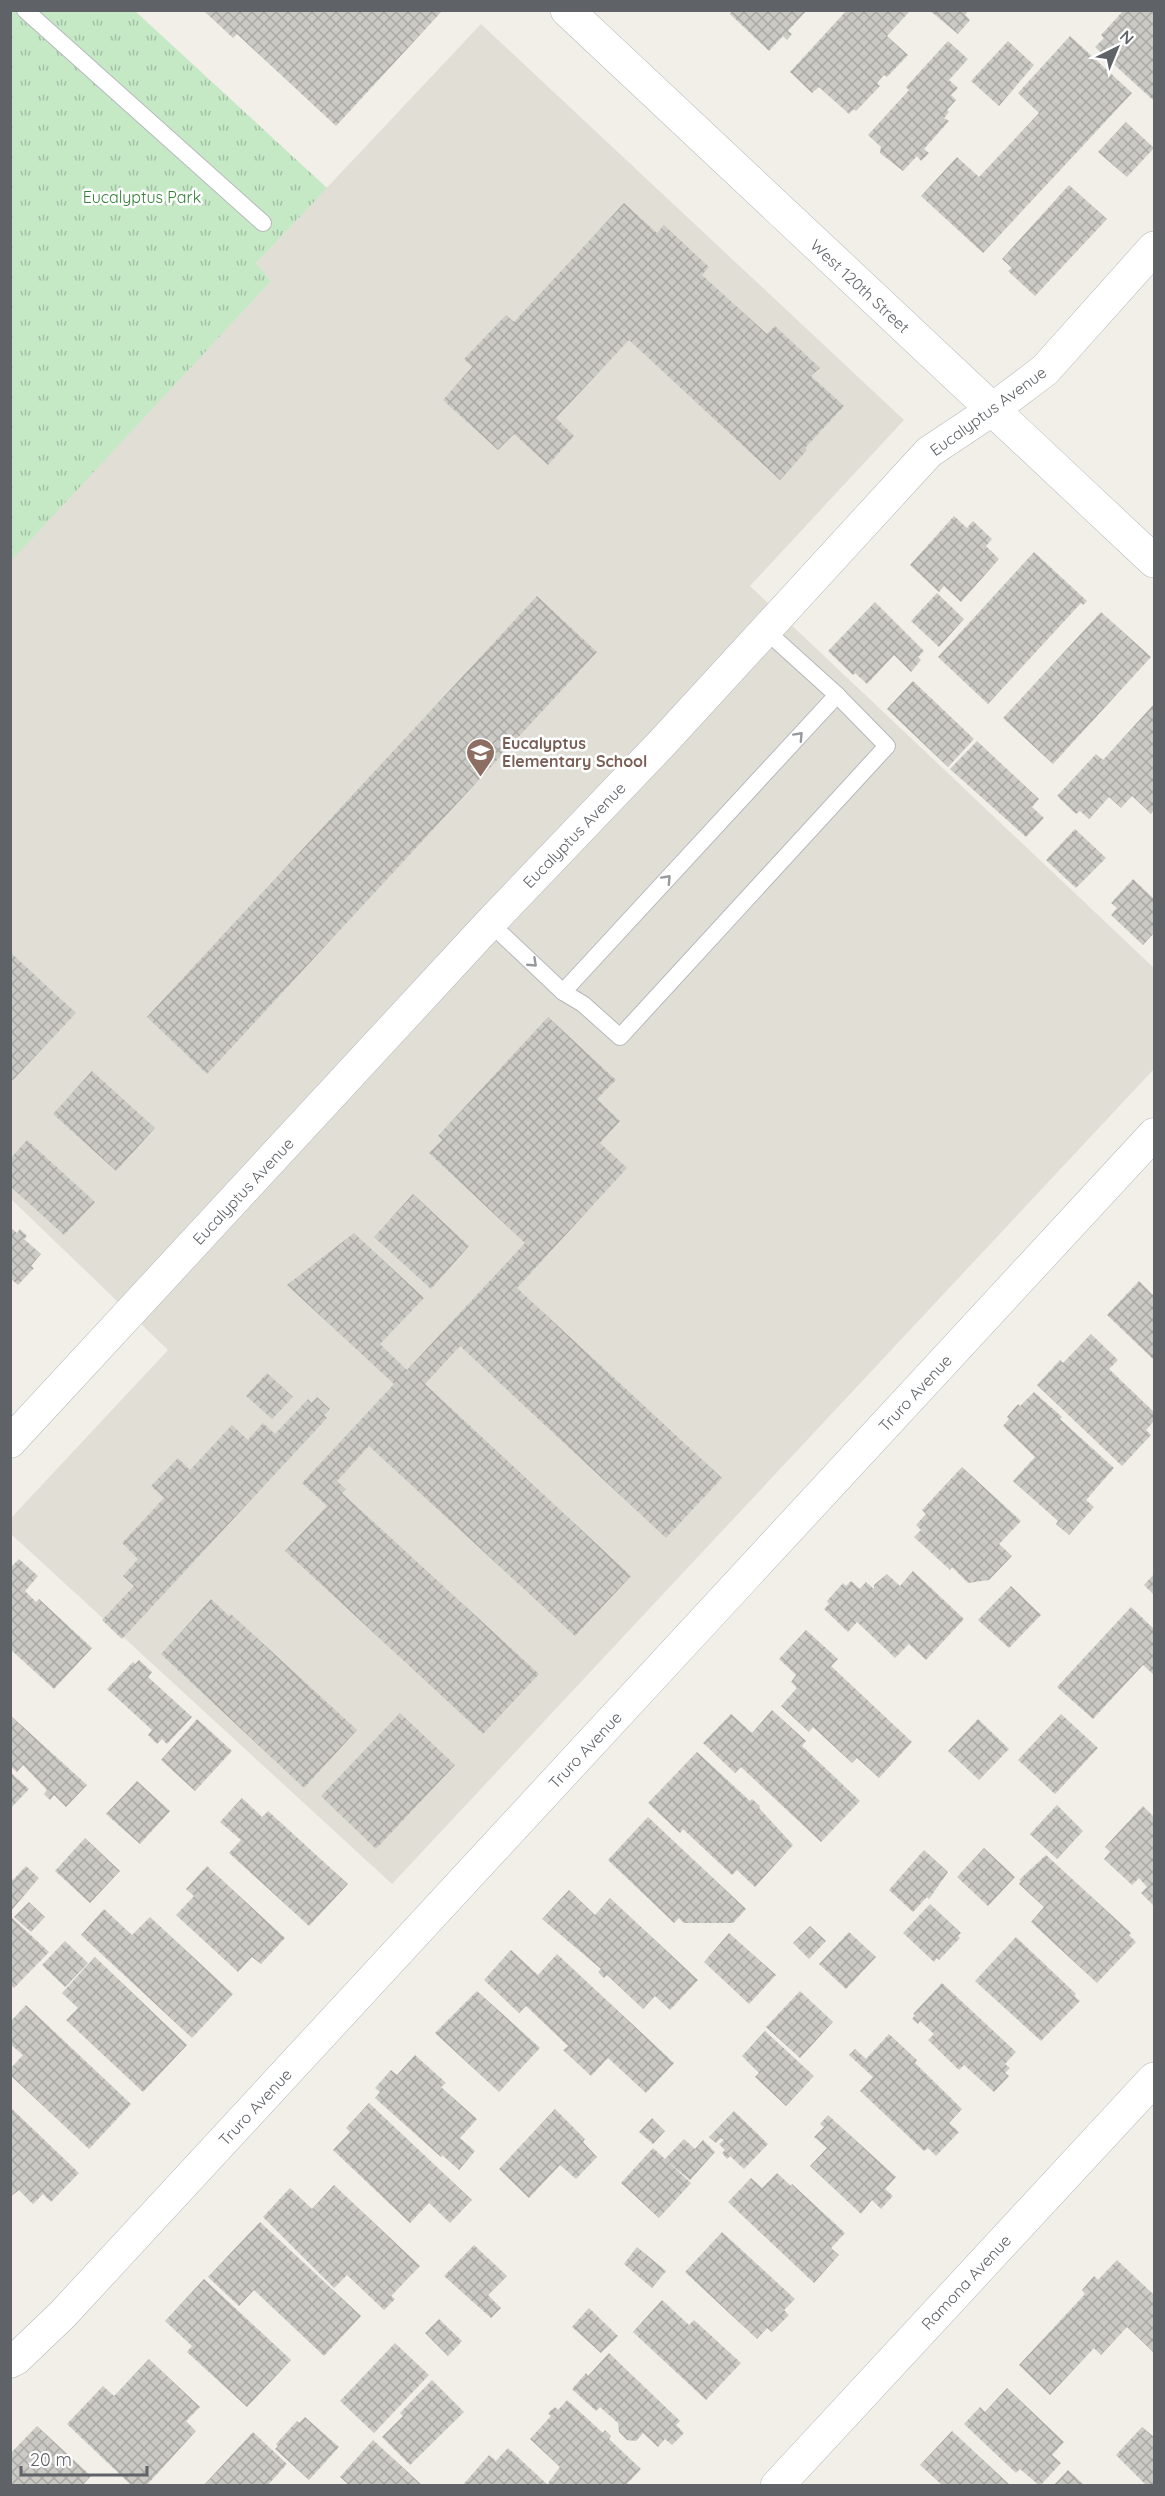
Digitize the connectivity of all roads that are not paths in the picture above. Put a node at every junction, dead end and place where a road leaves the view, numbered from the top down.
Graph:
1 (25, 10) edge
2 (567, 10) edge
3 (263, 223) dead end
4 (1155, 248) edge
5 (992, 410) junction
6 (1155, 561) edge
7 (765, 630) junction
8 (837, 695) junction
9 (490, 923) junction
10 (563, 992) junction
11 (1155, 1134) edge
12 (10, 1442) edge
13 (1155, 2079) edge
14 (10, 2362) edge
15 (777, 2486) edge

1 - 3 lane
2 - 5 main road, West 120th Street
4 - 5 main road, Eucalyptus Avenue
5 - 6 main road, West 120th Street
5 - 7 street, Eucalyptus Avenue
7 - 8 lane
7 - 9 street, Eucalyptus Avenue
10 -> 8 lane
8 - 10 lane
9 -> 10 lane
9 - 12 street, Eucalyptus Avenue
11 - 14 street, Truro Avenue
13 - 15 main road, Ramona Avenue

